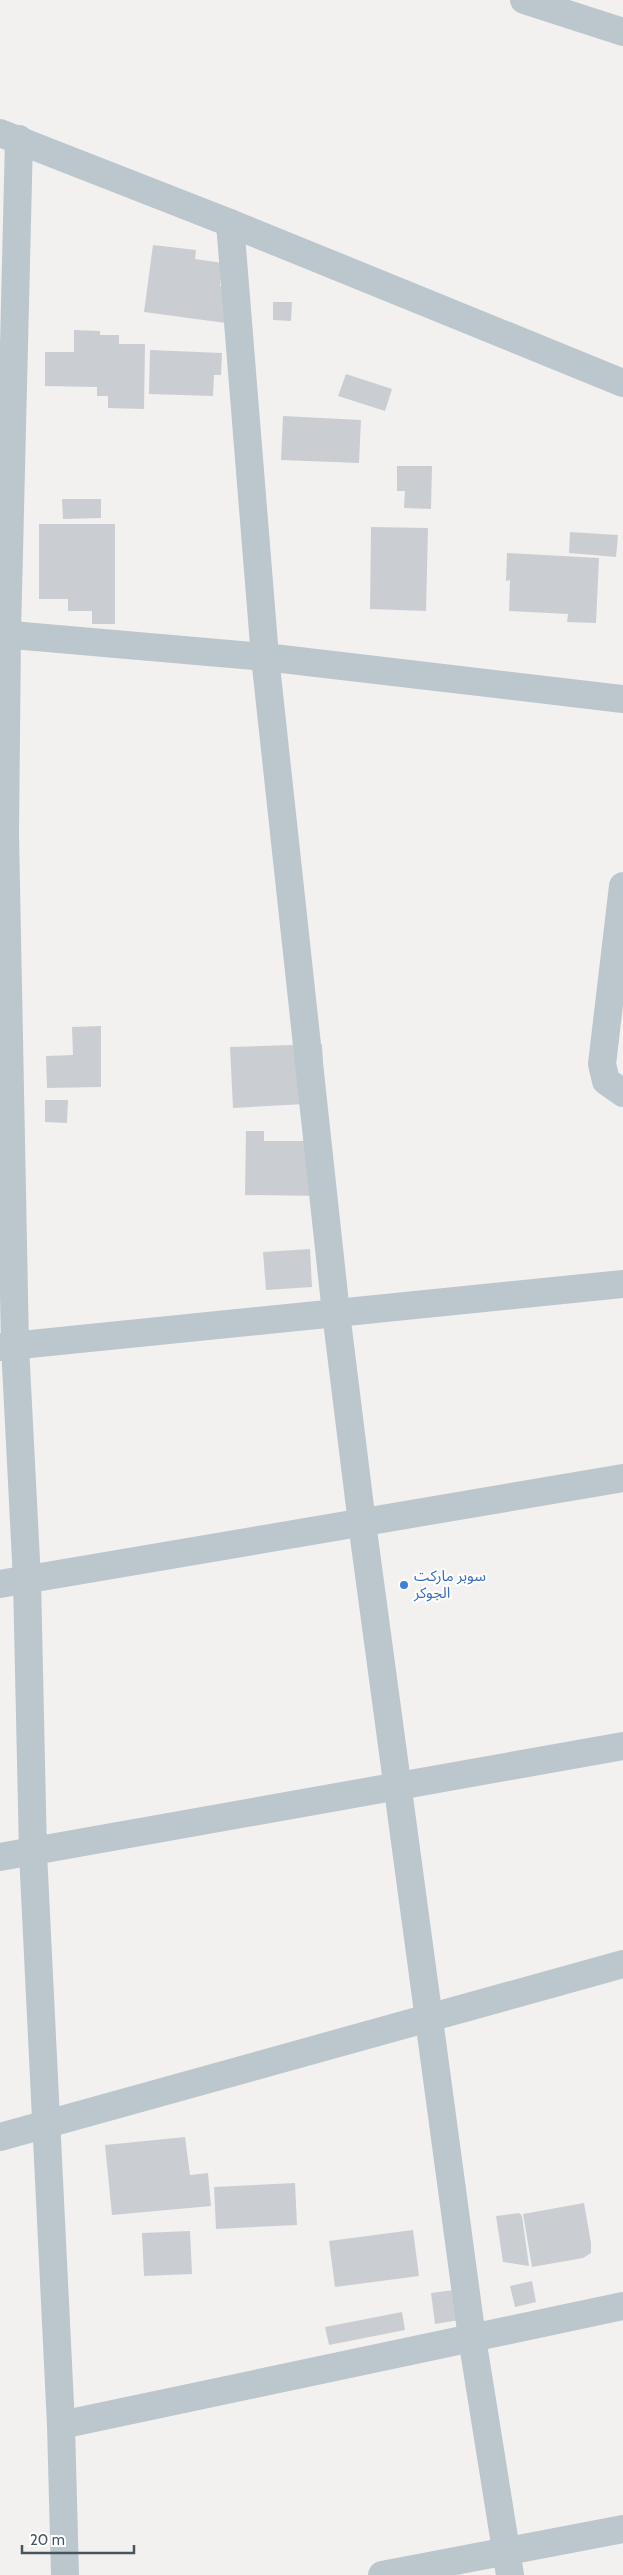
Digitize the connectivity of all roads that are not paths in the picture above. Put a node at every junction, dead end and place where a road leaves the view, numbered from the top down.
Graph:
1 (524, 0) edge
2 (623, 32) edge
3 (9, 136) edge
4 (230, 223) junction
5 (623, 383) edge
6 (4, 634) edge
7 (265, 657) junction
8 (623, 698) edge
9 (623, 886) edge
10 (623, 1093) edge
11 (623, 1284) edge
12 (336, 1313) junction
13 (8, 1346) edge
14 (623, 1478) edge
15 (362, 1523) junction
16 (27, 1580) junction
17 (0, 1584) edge
18 (623, 1746) edge
19 (398, 1786) junction
20 (33, 1853) junction
21 (0, 1858) edge
22 (623, 1964) edge
23 (428, 2018) junction
24 (47, 2124) junction
25 (0, 2137) edge
26 (623, 2306) edge
27 (472, 2338) junction
28 (61, 2425) junction
29 (623, 2529) edge
30 (509, 2564) edge
31 (64, 2575) edge
32 (382, 2575) edge

1 - 2 street
3 - 4 street
3 - 6 street
4 - 5 street
4 - 7 street
6 - 7 street
6 - 13 street
7 - 8 street
7 - 12 street
9 - 10 street
11 - 12 street
12 - 13 street
12 - 15 street
13 - 16 street
14 - 15 street
15 - 16 street
15 - 19 street
16 - 17 street
16 - 20 street
18 - 19 street
19 - 20 street
19 - 23 street
20 - 21 street
20 - 24 street
22 - 23 street
23 - 24 street
23 - 27 street
24 - 25 street
24 - 28 street
26 - 27 street
27 - 28 street
27 - 30 street
28 - 31 street
29 - 30 street
30 - 32 street

